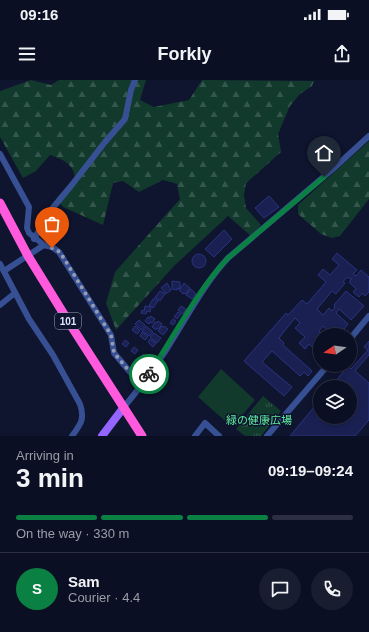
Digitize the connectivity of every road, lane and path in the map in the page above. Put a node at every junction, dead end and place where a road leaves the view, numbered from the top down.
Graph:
1 (135, 80) edge
2 (369, 136) edge
3 (0, 154) edge
4 (0, 203) edge
5 (34, 239) junction
6 (44, 245) junction
7 (28, 256) junction
8 (0, 264) edge
9 (4, 271) junction
10 (15, 294) junction
11 (0, 305) edge
12 (369, 316) edge
13 (357, 331) edge
14 (322, 372) edge
15 (141, 385) junction
16 (124, 407) junction
17 (72, 436) edge
18 (102, 436) edge
19 (142, 436) edge
20 (195, 436) edge
21 (220, 436) edge
22 (267, 436) edge

1 - 5 street
2 - 15 street
3 - 5 street
4 - 7 highway, 101
5 - 6 street
6 - 7 street
6 - 15 street
7 - 9 street
7 - 16 highway, 101
8 - 9 street
9 - 10 street
10 - 11 street
10 - 17 street
12 - 13 street
14 - 22 street
15 - 16 street
16 - 18 main road
16 - 19 highway, 101
20 - 21 street

